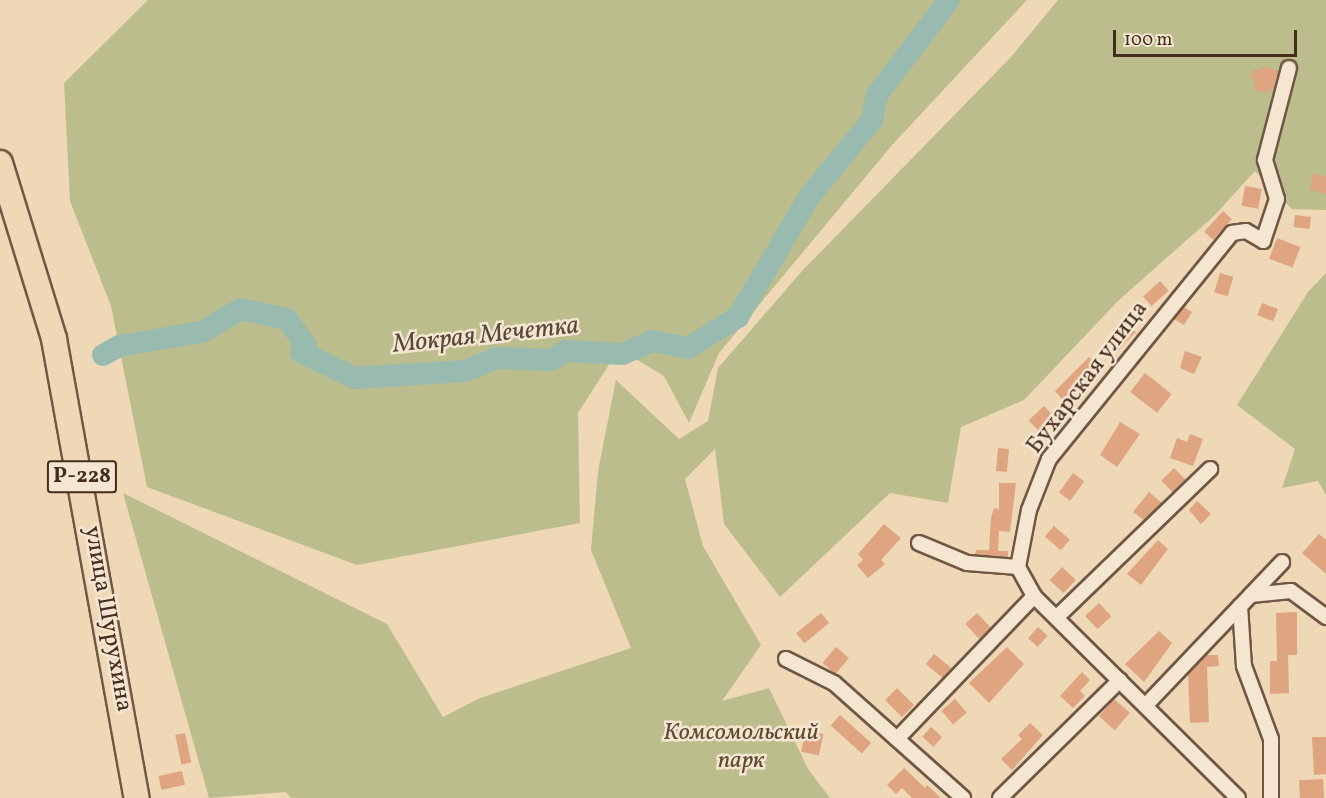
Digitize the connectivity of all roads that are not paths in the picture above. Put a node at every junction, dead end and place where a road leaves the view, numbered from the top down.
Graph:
1 (1289, 68) dead end
2 (0, 163) edge
3 (1210, 470) dead end
4 (919, 543) dead end
5 (1282, 562) dead end
6 (1018, 567) junction
7 (1251, 595) junction
8 (1034, 596) junction
9 (1240, 606) junction
10 (1057, 617) junction
11 (1326, 617) edge
12 (786, 659) dead end
13 (1119, 680) junction
14 (1147, 704) junction
15 (897, 739) junction
16 (137, 798) edge
17 (963, 798) edge
18 (1000, 798) edge
19 (1238, 798) edge
20 (1271, 798) edge

1 - 6 street, Бухарская улица
2 - 16 highway, улица Шурухина / Р-228
3 - 10 street
4 - 6 street
5 - 7 street
6 - 8 street
7 - 9 street
7 - 11 street
8 - 10 street
8 - 15 street
9 - 14 street
9 - 20 street
10 - 13 street
12 - 15 street
13 - 14 street
13 - 18 street
14 - 19 street
15 - 17 street

